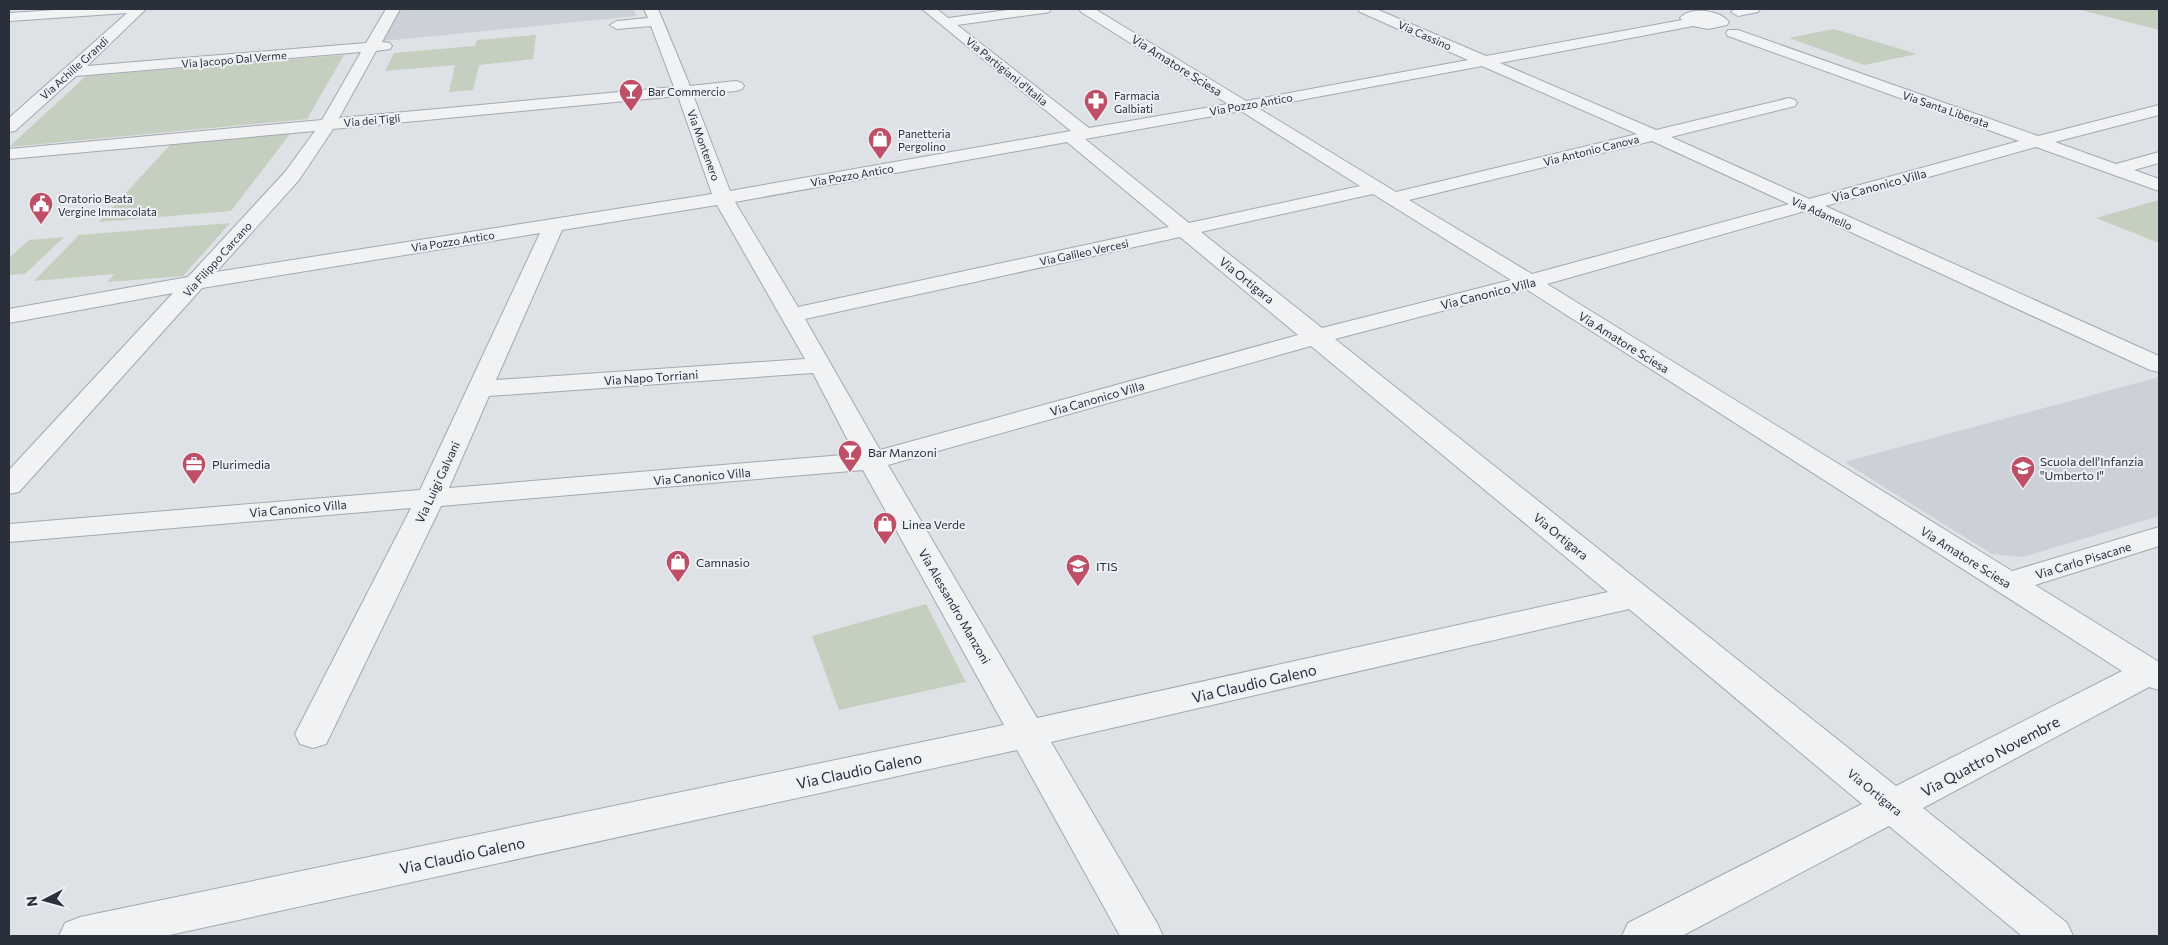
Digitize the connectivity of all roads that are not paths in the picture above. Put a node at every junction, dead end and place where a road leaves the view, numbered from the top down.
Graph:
1 (127, 9) edge
2 (139, 9) edge
3 (393, 9) edge
4 (929, 9) edge
5 (1044, 9) edge
6 (1086, 9) edge
7 (1365, 9) edge
8 (1753, 9) edge
9 (27, 12) edge
10 (1738, 12) junction
11 (1671, 13) dead end
12 (654, 15) edge
13 (9, 17) edge
14 (1697, 19) junction
15 (946, 22) junction
16 (1721, 22) junction
17 (618, 25) dead end
18 (1733, 33) junction
19 (395, 45) dead end
20 (372, 47) junction
21 (1484, 62) junction
22 (72, 72) junction
23 (736, 86) dead end
24 (684, 91) junction
25 (1789, 103) dead end
26 (1243, 106) junction
27 (2157, 111) edge
28 (327, 125) junction
29 (9, 127) edge
30 (1077, 134) junction
31 (1653, 136) junction
32 (2038, 141) junction
33 (9, 154) edge
34 (2159, 157) edge
35 (2117, 170) junction
36 (2159, 184) edge
37 (1384, 193) junction
38 (723, 198) junction
39 (1806, 205) junction
40 (554, 225) junction
41 (1186, 230) junction
42 (196, 282) junction
43 (1529, 282) junction
44 (792, 314) junction
45 (9, 316) edge
46 (1316, 336) junction
47 (821, 365) junction
48 (2159, 365) edge
49 (480, 389) junction
50 (872, 461) junction
51 (9, 486) edge
52 (431, 497) junction
53 (9, 533) edge
54 (2159, 536) edge
55 (2007, 583) junction
56 (1636, 596) junction
57 (2154, 675) edge
58 (313, 734) dead end
59 (1027, 734) junction
60 (1893, 807) junction
61 (80, 936) edge
62 (1142, 936) edge
63 (1643, 936) edge
64 (2052, 936) edge

1 - 9 street
2 - 22 street, Via Achille Grandi
3 - 20 street, Via Filippo Carcano
4 - 15 street, Via Partigiani d'Italia
5 - 15 street
6 - 26 street, Via Amatore Sciesa
7 - 21 street, Via Cassino
8 - 10 street
9 - 13 street
10 - 14 street
10 - 16 street
11 - 14 street, Via Santa Liberata
12 - 17 street
12 - 24 street, Via Montenero
14 - 16 street
14 - 18 street, Via Santa Liberata
14 - 21 street, Via Pozzo Antico
15 - 30 street, Via Partigiani d'Italia
16 - 18 street, Via Santa Liberata
18 - 32 street, Via Santa Liberata
19 - 20 street, Via Jacopo Dal Verme
20 - 22 street, Via Jacopo Dal Verme
20 - 28 street, Via Filippo Carcano
21 - 26 street, Via Pozzo Antico
21 - 31 street, Via Adamello
22 - 29 street, Via Achille Grandi
23 - 24 street, Via dei Tigli
24 - 28 street, Via dei Tigli
24 - 38 street, Via Montenero
25 - 31 street, Via Antonio Canova
26 - 30 street, Via Pozzo Antico
26 - 37 street, Via Amatore Sciesa
27 - 32 street, Via Canonico Villa
28 - 33 street, Via dei Tigli
28 - 42 street, Via Filippo Carcano
30 - 38 street, Via Pozzo Antico
30 - 41 street, Via Ortigara
31 - 37 street, Via Antonio Canova
31 - 39 street, Via Adamello
32 - 35 street, Via Santa Liberata
32 - 39 street, Via Canonico Villa
34 - 35 street
35 - 36 street, Via Santa Liberata
37 - 41 street, Via Galileo Vercesi
37 - 43 street, Via Amatore Sciesa
38 - 40 street, Via Pozzo Antico
38 - 44 street, Via Alessandro Manzoni
39 - 43 street, Via Canonico Villa
39 - 48 street, Via Adamello
40 - 42 street, Via Pozzo Antico
40 - 49 street, Via Luigi Galvani
41 - 44 street, Via Galileo Vercesi
41 - 46 street, Via Ortigara
42 - 45 street, Via Pozzo Antico
42 - 51 street, Via Filippo Carcano
43 - 46 street, Via Canonico Villa
43 - 55 street, Via Amatore Sciesa
44 - 47 street, Via Alessandro Manzoni
46 - 50 street, Via Canonico Villa
46 - 56 street, Via Ortigara
47 - 49 street, Via Napo Torriani
47 - 50 street, Via Alessandro Manzoni
49 - 52 street, Via Luigi Galvani
50 - 52 street, Via Canonico Villa
50 - 59 street, Via Alessandro Manzoni
52 - 53 street, Via Canonico Villa
52 - 58 street, Via Luigi Galvani
54 - 55 street, Via Carlo Pisacane
55 - 57 street, Via Amatore Sciesa
56 - 59 street, Via Claudio Galeno
56 - 60 street, Via Ortigara
57 - 60 street, Via Quattro Novembre
59 - 61 street, Via Claudio Galeno
59 - 62 street, Via Alessandro Manzoni
60 - 63 street, Via Quattro Novembre
60 - 64 street, Via Ortigara

